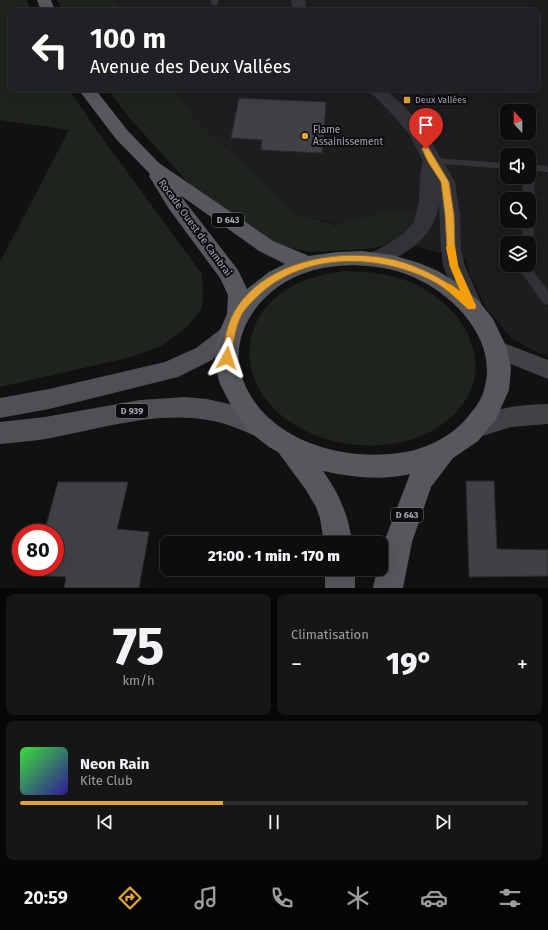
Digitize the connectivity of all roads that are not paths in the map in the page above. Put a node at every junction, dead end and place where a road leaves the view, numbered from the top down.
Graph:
1 (88, 92) edge
2 (378, 92) edge
3 (432, 162) junction
4 (500, 166) edge
5 (152, 167) junction
6 (536, 168) edge
7 (548, 169) edge
8 (375, 259) junction
9 (309, 264) junction
10 (527, 272) edge
11 (548, 300) edge
12 (472, 306) junction
13 (238, 313) junction
14 (229, 335) junction
15 (496, 349) junction
16 (548, 370) edge
17 (0, 408) edge
18 (548, 414) edge
19 (476, 427) junction
20 (263, 428) junction
21 (0, 433) edge
22 (286, 444) junction
23 (444, 450) junction
24 (337, 536) edge
25 (340, 576) edge
26 (340, 588) edge
27 (388, 588) edge

1 - 5 highway, Rocade Ouest de Cambrai / D 643
2 - 3 street
3 - 4 lane
3 - 8 street
3 - 12 street
5 - 9 highway, Rocade Ouest de Cambrai / D 643
5 - 13 highway, Rocade Ouest de Cambrai / D 643
6 - 7 lane
8 - 9 highway
8 - 12 highway
9 - 13 highway
10 - 11 lane
12 - 15 highway
13 - 14 highway
14 - 17 main road
14 - 20 highway
15 - 16 main road
15 - 19 highway
18 - 19 main road
19 - 23 highway
20 - 21 main road, D 939
20 - 22 highway
22 - 23 highway
22 - 24 highway
23 - 27 highway, D 643
25 - 26 highway

